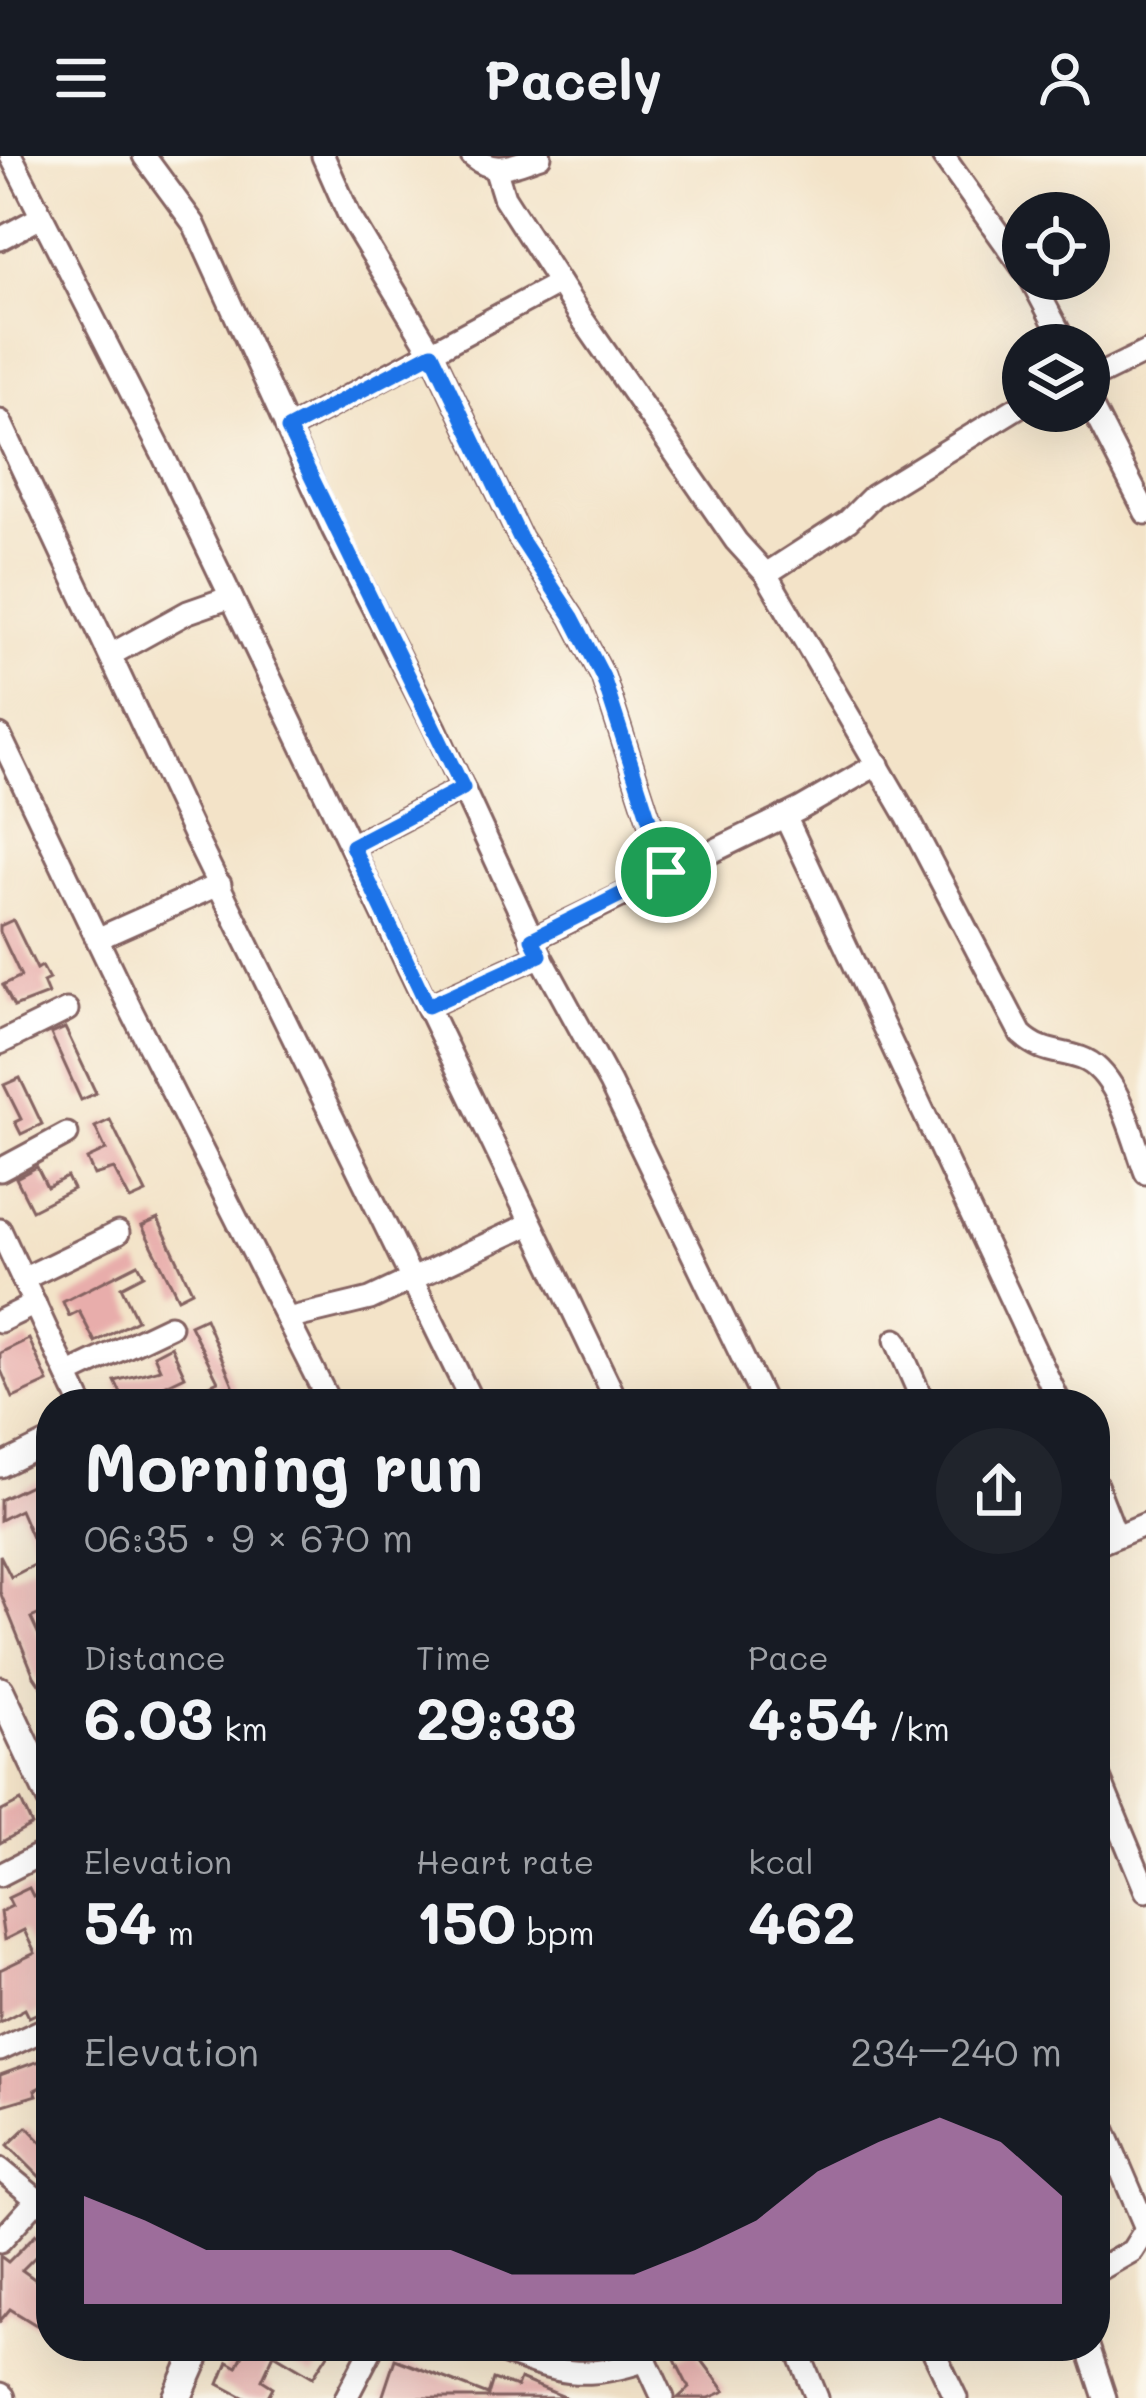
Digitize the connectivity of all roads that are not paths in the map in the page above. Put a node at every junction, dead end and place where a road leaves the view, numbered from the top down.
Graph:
1 (11, 156) edge
2 (144, 156) edge
3 (322, 156) edge
4 (472, 156) edge
5 (540, 156) edge
6 (943, 156) edge
7 (495, 168) junction
8 (41, 217) junction
9 (0, 238) edge
10 (1002, 239) edge
11 (559, 283) junction
12 (1146, 352) edge
13 (432, 353) junction
14 (1110, 370) edge
15 (1002, 417) edge
16 (0, 421) edge
17 (288, 429) junction
18 (1104, 432) edge
19 (6, 446) edge
20 (1146, 513) edge
21 (766, 574) junction
22 (231, 597) junction
23 (112, 654) junction
24 (0, 736) edge
25 (878, 764) junction
26 (463, 788) junction
27 (785, 816) junction
28 (352, 846) junction
29 (666, 872) junction
30 (220, 884) junction
31 (99, 938) junction
32 (536, 947) junction
33 (428, 1006) junction
34 (67, 1010) dead end
35 (0, 1043) edge
36 (67, 1135) dead end
37 (0, 1170) edge
38 (1146, 1173) edge
39 (530, 1224) junction
40 (0, 1230) edge
41 (118, 1233) dead end
42 (23, 1279) junction
43 (413, 1281) junction
44 (35, 1304) junction
45 (287, 1319) junction
46 (0, 1321) edge
47 (170, 1326) dead end
48 (896, 1340) dead end
49 (69, 1374) junction
50 (76, 1389) edge
51 (322, 1389) edge
52 (466, 1389) edge
53 (611, 1389) edge
54 (759, 1389) edge
55 (917, 1389) edge
56 (1053, 1389) edge
57 (36, 1448) edge
58 (0, 1466) edge
59 (1146, 1524) edge
60 (1110, 1538) edge
61 (0, 1691) edge
62 (36, 1767) edge
63 (1110, 1804) edge
64 (36, 1857) edge
65 (0, 1875) edge
66 (1146, 1891) edge
67 (36, 2033) edge
68 (0, 2050) edge
69 (1110, 2148) edge
70 (0, 2169) edge
71 (36, 2198) edge
72 (36, 2212) edge
73 (1144, 2235) edge
74 (0, 2241) edge
75 (1110, 2264) edge
76 (193, 2361) edge
77 (365, 2361) edge
78 (528, 2361) edge
79 (629, 2361) edge
80 (646, 2361) edge
81 (802, 2361) edge
82 (939, 2361) edge
83 (1093, 2361) edge
84 (177, 2398) edge
85 (346, 2398) edge
86 (663, 2398) edge
87 (817, 2398) edge
88 (956, 2398) edge
89 (1105, 2398) edge

1 - 8 street
2 - 17 street
3 - 13 street
4 - 7 street
5 - 7 street
6 - 10 street
7 - 11 street
8 - 9 street
8 - 22 street
11 - 13 street
11 - 21 street
12 - 14 street
13 - 17 street
13 - 29 street
15 - 21 street
16 - 19 street
17 - 26 street
18 - 20 street
19 - 23 street
21 - 25 street
22 - 23 street
22 - 28 street
23 - 30 street
24 - 31 street
25 - 27 street
25 - 38 street
26 - 28 street
26 - 32 street
27 - 29 street
27 - 56 street
28 - 33 street
29 - 32 street
30 - 31 street
30 - 43 street
31 - 45 street
32 - 33 street
32 - 54 street
33 - 39 street
34 - 35 street
36 - 37 street
39 - 43 street
39 - 53 street
40 - 42 street
41 - 42 street
42 - 44 street
43 - 45 street
43 - 52 street
44 - 46 street
44 - 49 street
45 - 51 street
47 - 49 street
48 - 55 street
49 - 50 street
57 - 58 street
59 - 60 street
61 - 62 street
63 - 66 street
64 - 65 street
67 - 68 street
69 - 73 street
70 - 71 street
72 - 74 street
73 - 75 street
76 - 84 street
77 - 85 street
78 - 79 street
80 - 86 street
81 - 87 street
82 - 88 street
83 - 89 street

